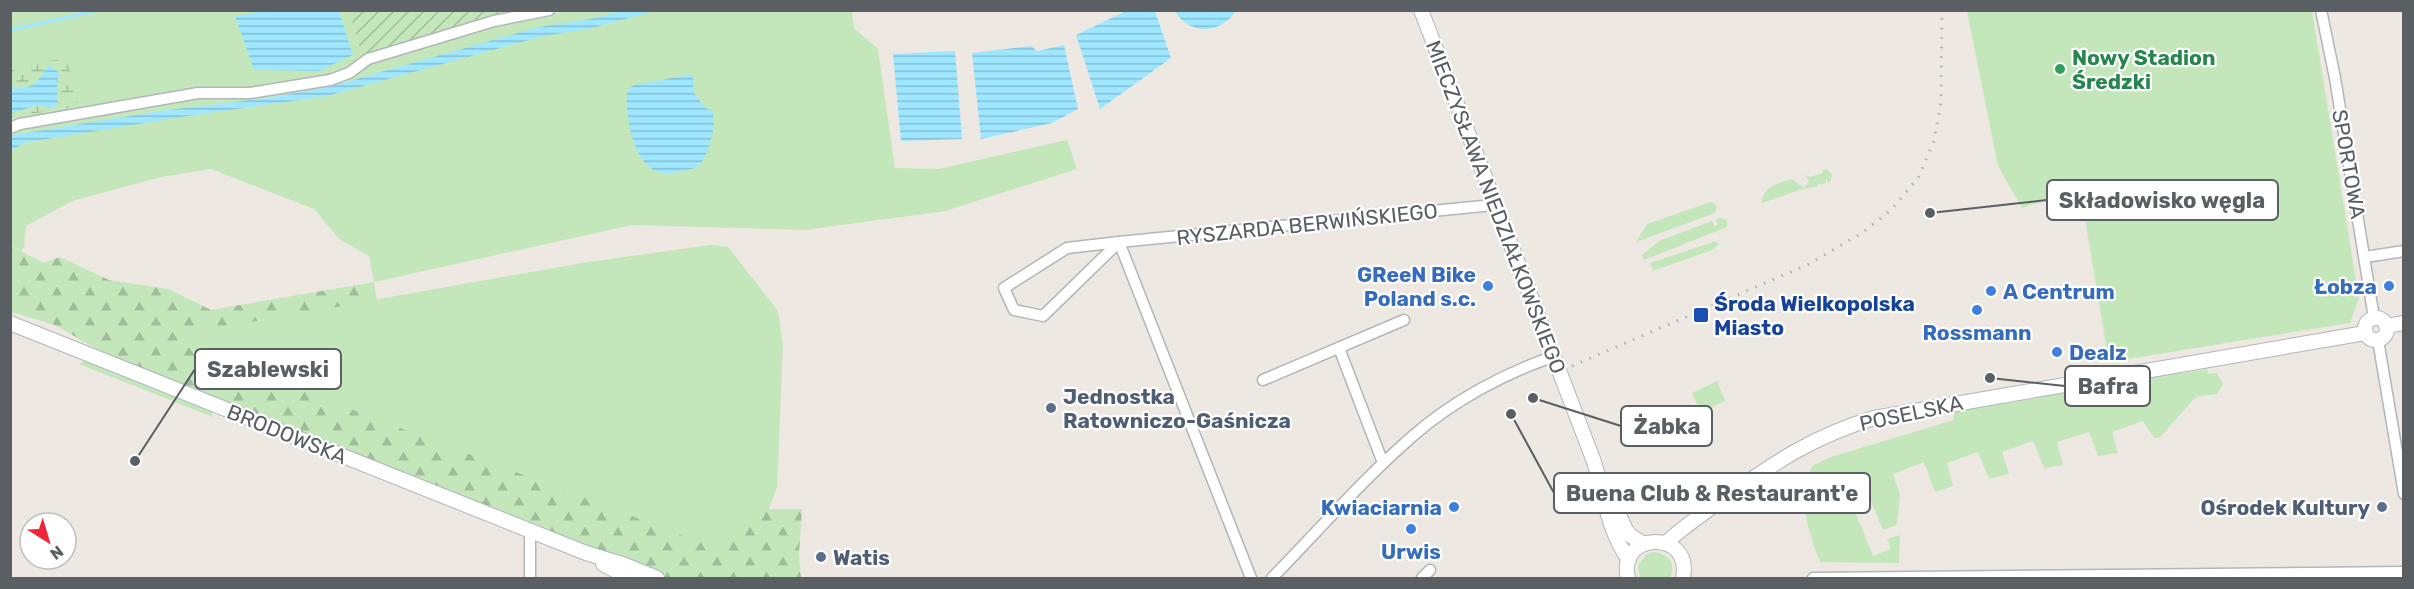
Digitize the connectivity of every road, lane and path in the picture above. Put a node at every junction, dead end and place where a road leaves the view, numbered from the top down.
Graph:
1 (549, 10) edge
2 (1421, 10) edge
3 (2321, 10) edge
4 (10, 128) edge
5 (1495, 204) junction
6 (1119, 242) junction
7 (2403, 251) edge
8 (2365, 257) junction
9 (1404, 320) dead end
10 (2380, 322) junction
11 (10, 323) edge
12 (2403, 323) edge
13 (2365, 333) junction
14 (2378, 340) junction
15 (1339, 348) junction
16 (1552, 357) junction
17 (1263, 380) dead end
18 (1383, 463) junction
19 (1597, 471) junction
20 (2403, 494) edge
21 (530, 531) junction
22 (1666, 543) junction
23 (1644, 544) junction
24 (586, 553) junction
25 (1629, 560) junction
26 (1430, 570) dead end
27 (2403, 573) edge
28 (530, 579) edge
29 (629, 579) edge
30 (657, 579) edge
31 (1251, 579) edge
32 (1272, 579) edge
33 (1422, 579) edge
34 (1628, 579) edge
35 (1683, 579) edge
36 (1813, 579) edge

1 - 4 street
2 - 5 street, MIECZYSŁAWA NIEDZIAŁKOWSKIEGO
3 - 8 street, SPORTOWA
5 - 6 street, RYSZARDA BERWIŃSKIEGO
5 - 16 street, MIECZYSŁAWA NIEDZIAŁKOWSKIEGO
6 - 6 street, RYSZARDA BERWIŃSKIEGO
6 - 31 street
7 - 8 street
8 - 10 street, SPORTOWA
9 - 15 street
10 - 12 street
10 - 13 street
10 - 14 street
11 - 21 street, BRODOWSKA
13 - 14 street
13 - 22 street, POSELSKA
14 - 20 street
15 - 17 street
15 - 18 street
16 - 18 street
16 - 19 street, MIECZYSŁAWA NIEDZIAŁKOWSKIEGO
18 - 32 street
19 - 23 street, MIECZYSŁAWA NIEDZIAŁKOWSKIEGO
19 - 25 street, MIECZYSŁAWA NIEDZIAŁKOWSKIEGO
21 - 24 street, BRODOWSKA
21 - 28 street
22 - 23 street
22 - 35 street
23 - 25 street
24 - 29 street, BRODOWSKA
24 - 30 street, BRODOWSKA
25 - 34 street
26 - 33 street
27 - 36 street

